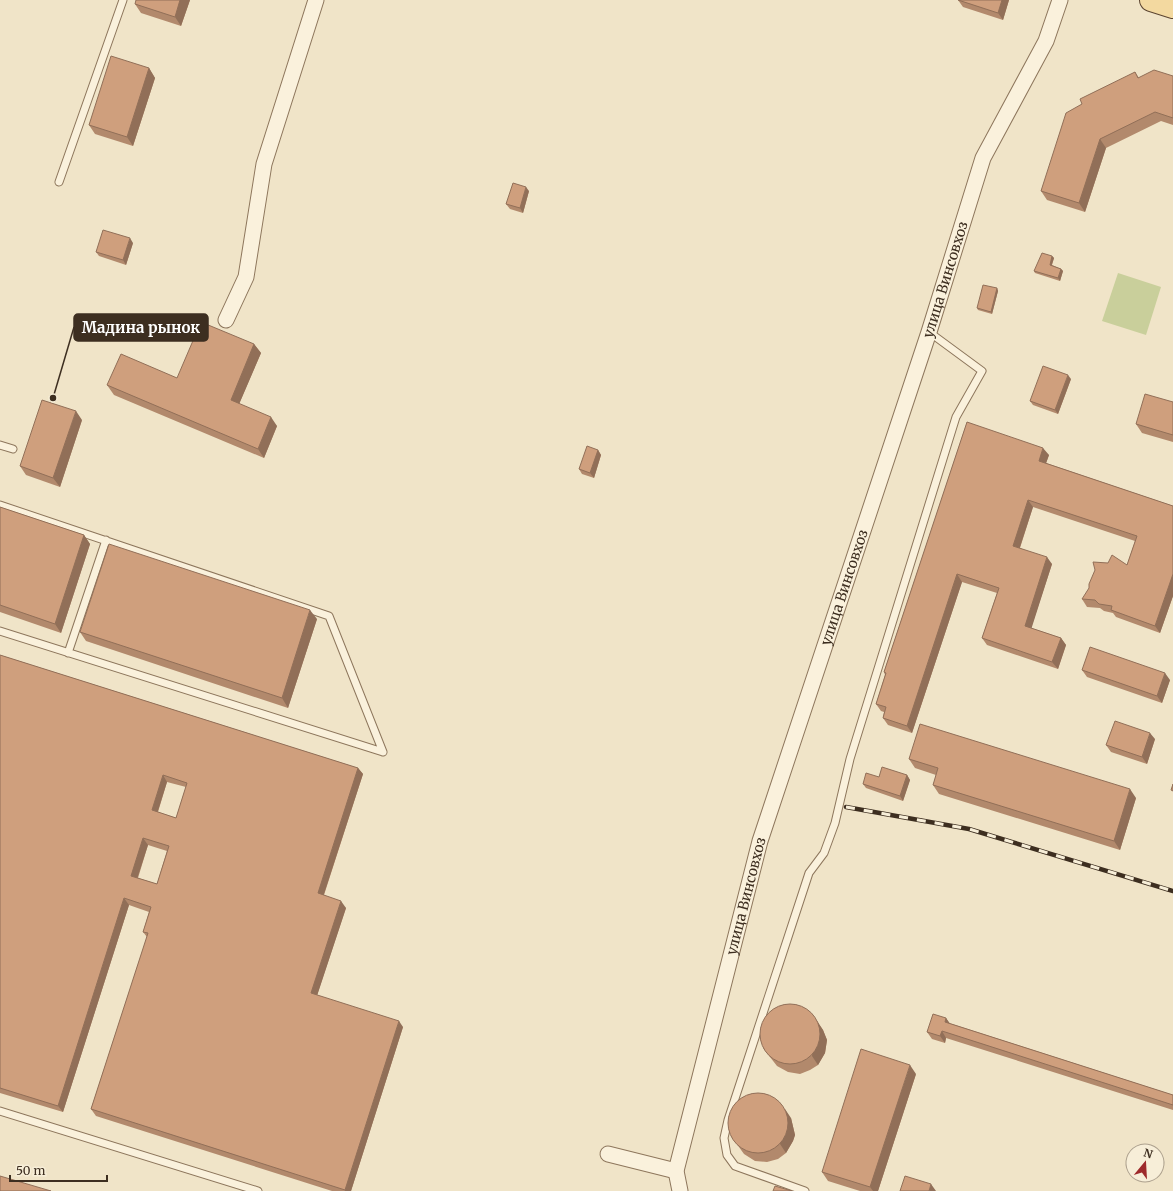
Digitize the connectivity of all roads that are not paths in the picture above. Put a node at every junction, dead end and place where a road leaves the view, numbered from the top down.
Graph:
1 (123, 0) edge
2 (316, 0) edge
3 (1060, 0) edge
4 (1151, 0) edge
5 (1173, 7) edge
6 (59, 182) dead end
7 (226, 320) dead end
8 (928, 332) junction
9 (0, 445) edge
10 (14, 449) dead end
11 (0, 505) edge
12 (106, 540) junction
13 (0, 631) edge
14 (68, 653) junction
15 (0, 1111) edge
16 (608, 1154) dead end
17 (676, 1171) junction
18 (258, 1191) edge
19 (680, 1191) edge
20 (805, 1191) edge

1 - 6 lane
2 - 7 street
3 - 8 street, улица Винсовхоз
4 - 5 main road
8 - 17 street, улица Винсовхоз
8 - 20 lane
9 - 10 lane
11 - 12 lane
12 - 14 lane
12 - 14 lane
13 - 14 lane
15 - 18 lane
16 - 17 street
17 - 19 street, улица Винсовхоз

